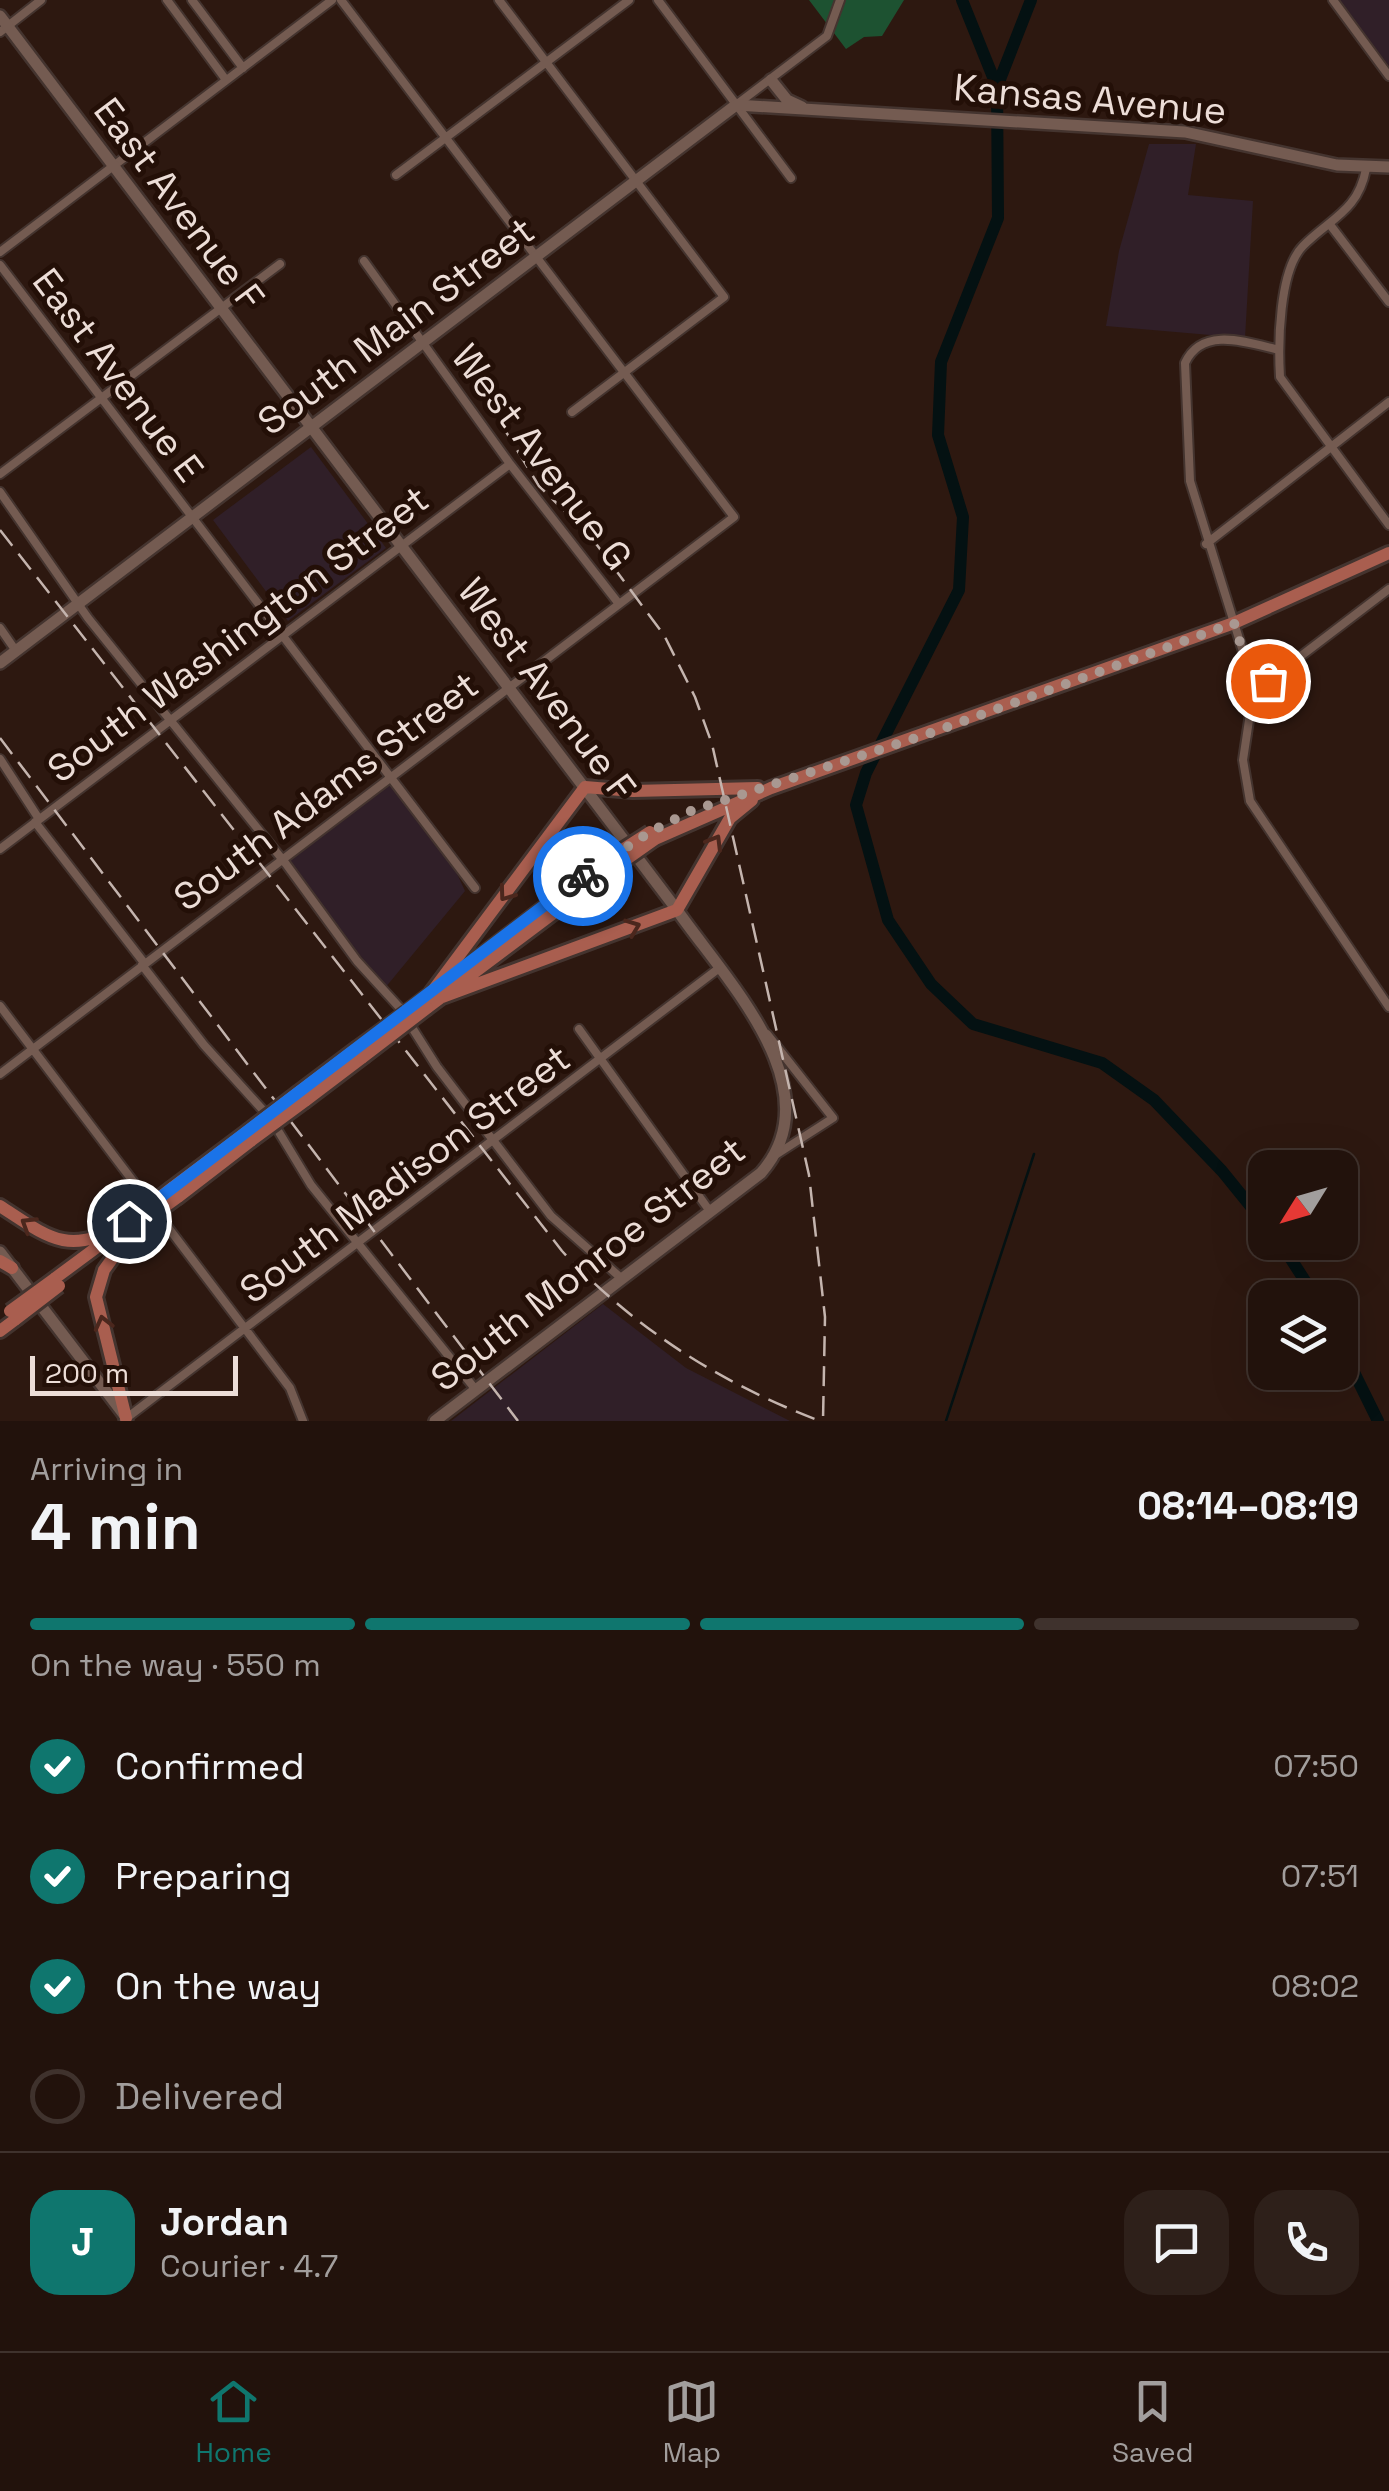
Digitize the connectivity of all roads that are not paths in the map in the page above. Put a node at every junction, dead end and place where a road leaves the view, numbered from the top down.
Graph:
1 (41, 0) edge
2 (167, 0) edge
3 (192, 0) edge
4 (332, 0) edge
5 (341, 0) edge
6 (499, 0) edge
7 (629, 0) edge
8 (658, 0) edge
9 (840, 0) edge
10 (1333, 0) edge
11 (2, 24) edge
12 (546, 63) junction
13 (242, 68) junction
14 (1389, 76) edge
15 (226, 80) junction
16 (768, 82) junction
17 (736, 106) junction
18 (806, 109) junction
19 (789, 110) junction
20 (445, 139) junction
21 (114, 165) junction
22 (1389, 167) edge
23 (1366, 169) junction
24 (396, 175) dead end
25 (791, 178) dead end
26 (636, 181) junction
27 (1330, 226) junction
28 (0, 252) edge
29 (535, 258) junction
30 (364, 261) dead end
31 (280, 264) dead end
32 (0, 265) edge
33 (1389, 302) edge
34 (220, 310) junction
35 (423, 342) junction
36 (1279, 350) junction
37 (625, 374) junction
38 (102, 400) junction
39 (1389, 402) edge
40 (572, 412) dead end
41 (311, 428) junction
42 (1330, 447) junction
43 (510, 464) junction
44 (0, 474) edge
45 (0, 492) edge
46 (191, 518) junction
47 (1389, 525) edge
48 (1206, 544) junction
49 (400, 546) junction
50 (1389, 553) edge
51 (1389, 589) edge
52 (78, 604) junction
53 (618, 604) junction
54 (1234, 623) junction
55 (0, 628) edge
56 (282, 636) junction
57 (16, 651) junction
58 (0, 663) edge
59 (1254, 687) junction
60 (508, 688) junction
61 (169, 720) junction
62 (0, 759) edge
63 (391, 778) junction
64 (777, 786) junction
65 (585, 787) junction
66 (37, 821) junction
67 (0, 848) edge
68 (282, 860) junction
69 (475, 888) dead end
70 (677, 910) junction
71 (144, 964) junction
72 (718, 969) junction
73 (431, 1000) junction
74 (0, 1006) edge
75 (1389, 1006) edge
76 (579, 1029) dead end
77 (767, 1034) junction
78 (33, 1050) junction
79 (602, 1060) junction
80 (0, 1074) edge
81 (492, 1141) junction
82 (777, 1154) junction
83 (0, 1206) edge
84 (710, 1210) junction
85 (130, 1227) junction
86 (357, 1244) junction
87 (0, 1252) edge
88 (6, 1264) edge
89 (621, 1278) junction
90 (9, 1316) edge
91 (245, 1330) junction
92 (0, 1331) edge
93 (476, 1390) junction
94 (126, 1420) edge
95 (303, 1421) edge
96 (435, 1421) edge

1 - 11 street
2 - 15 street
3 - 13 street
4 - 13 street
5 - 20 street
6 - 12 street
7 - 12 street
8 - 17 street
9 - 16 street, South Main Street
10 - 14 street
11 - 21 street, East Avenue F
12 - 20 street
12 - 26 street
13 - 15 street
15 - 21 street
16 - 17 street, South Main Street
16 - 18 street
16 - 19 street
17 - 19 street, Kansas Avenue
17 - 25 street
17 - 26 street, South Main Street
18 - 19 street, Kansas Avenue
18 - 23 street, Kansas Avenue
20 - 24 street
20 - 29 street
21 - 28 street
21 - 34 street, East Avenue F
22 - 23 street, Kansas Avenue
23 - 27 street
26 - 29 street, South Main Street
26 - 37 street
27 - 33 street
27 - 36 street
29 - 35 street, South Main Street
29 - 37 street
30 - 35 street, West Avenue G
31 - 34 street
32 - 38 street, East Avenue E
34 - 38 street
34 - 41 street, East Avenue F
35 - 41 street, South Main Street
35 - 43 street, West Avenue G
36 - 42 street
36 - 48 street
37 - 40 street
37 - 53 street, South Adams Street
38 - 44 street
38 - 46 street, East Avenue E
39 - 42 street
41 - 46 street, South Main Street
41 - 49 street, West Avenue F
42 - 47 street
42 - 48 street
43 - 49 street, South Washington Street
43 - 53 street, West Avenue G
45 - 52 street
46 - 52 street, South Main Street
46 - 56 street, East Avenue E
48 - 54 street
49 - 56 street, South Washington Street
49 - 60 street, West Avenue F
50 - 54 main road
51 - 59 street
52 - 57 street, South Main Street
52 - 61 street
53 - 60 street, South Adams Street
54 - 59 street
54 - 64 main road
55 - 57 street
56 - 61 street, South Washington Street
56 - 63 street, East Avenue E
57 - 58 street, South Main Street
59 - 75 street
60 - 63 street, South Adams Street
60 - 65 street, West Avenue F
61 - 66 street, South Washington Street
61 - 68 street
62 - 66 street
63 - 68 street, South Adams Street
63 - 69 street, East Avenue E
64 - 65 main road
70 -> 64 main road
64 - 73 main road, bridge
65 - 70 street, West Avenue F
65 -> 73 main road
66 - 67 street, South Washington Street
66 - 71 street
68 - 71 street, South Adams Street
68 - 81 street
70 - 72 street, West Avenue F
73 -> 70 main road
71 - 78 street, South Adams Street
71 - 86 street
72 - 77 street, West Avenue F
72 - 79 street, South Madison Street
73 - 85 main road, bridge
74 - 78 street
76 - 79 street
77 - 82 street, West Avenue F
77 - 82 street
78 - 80 street, South Adams Street
78 - 91 street
79 - 81 street, South Madison Street
79 - 84 street
81 - 86 street, South Madison Street
81 - 89 street
82 - 84 street, South Monroe Street
85 -> 83 main road
84 - 89 street, South Monroe Street
85 - 90 main road, bridge
94 -> 85 main road
86 - 91 street, South Madison Street
86 - 93 street
87 - 88 street
88 - 94 street
89 - 93 street, South Monroe Street
90 - 92 main road
91 - 94 street, South Madison Street
91 - 95 street
93 - 96 street, South Monroe Street

